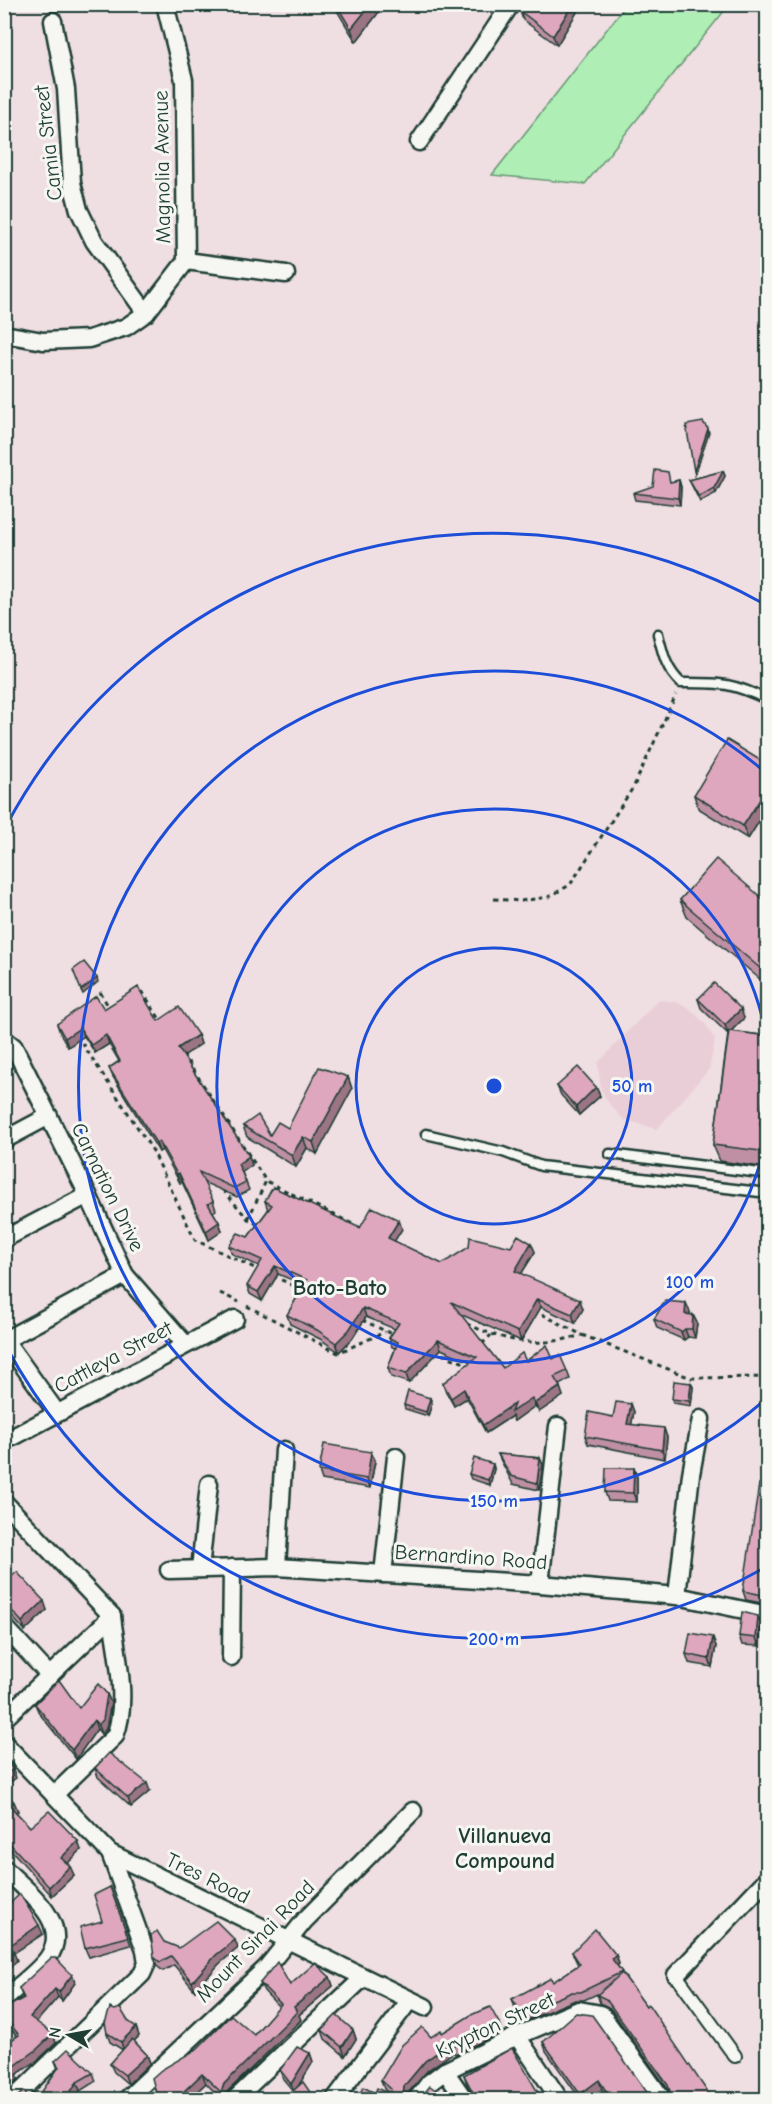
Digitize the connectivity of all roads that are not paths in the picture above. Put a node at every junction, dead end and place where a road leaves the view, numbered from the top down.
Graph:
1 (165, 4) edge
2 (511, 4) edge
3 (53, 21) dead end
4 (419, 142) dead end
5 (186, 261) junction
6 (286, 274) dead end
7 (146, 313) junction
8 (4, 334) edge
9 (658, 634) dead end
10 (768, 700) edge
11 (4, 1039) edge
12 (49, 1116) junction
13 (426, 1134) dead end
14 (4, 1140) edge
15 (610, 1154) dead end
16 (768, 1174) edge
17 (768, 1193) edge
18 (88, 1195) junction
19 (4, 1239) edge
20 (125, 1275) junction
21 (235, 1319) dead end
22 (5, 1340) edge
23 (185, 1344) junction
24 (57, 1413) junction
25 (701, 1419) dead end
26 (558, 1426) dead end
27 (13, 1437) dead end
28 (284, 1450) dead end
29 (396, 1457) dead end
30 (208, 1484) dead end
31 (4, 1502) edge
32 (277, 1567) junction
33 (232, 1568) junction
34 (200, 1569) junction
35 (169, 1570) dead end
36 (382, 1574) junction
37 (540, 1584) junction
38 (677, 1596) junction
39 (768, 1615) edge
40 (112, 1616) junction
41 (4, 1626) edge
42 (231, 1657) dead end
43 (50, 1676) junction
44 (4, 1719) edge
45 (4, 1743) edge
46 (54, 1795) junction
47 (413, 1811) dead end
48 (110, 1853) junction
49 (4, 1868) edge
50 (768, 1878) edge
51 (286, 1942) junction
52 (676, 1975) joint
53 (363, 1978) junction
54 (4, 1999) edge
55 (517, 2036) junction
56 (735, 2056) dead end
57 (445, 2071) junction
58 (12, 2100) edge
59 (126, 2100) edge
60 (234, 2100) edge
61 (334, 2100) edge
62 (416, 2100) edge
63 (465, 2100) edge
64 (560, 2100) edge
65 (663, 2100) edge

1 - 5 street, Magnolia Avenue
2 - 4 street
3 - 7 street, Camia Street
5 - 6 street
5 - 7 street, Magnolia Avenue
7 - 8 street, Magnolia Avenue
9 - 10 lane
11 - 12 street, Carnation Drive
12 - 14 street
12 - 18 street, Carnation Drive
13 - 17 lane
15 - 16 lane
18 - 19 street
18 - 20 street, Carnation Drive
20 - 22 street
20 - 23 street, Carnation Drive
21 - 23 street, Cattleya Street
22 - 24 street
23 - 24 street, Cattleya Street
24 - 27 street, Cattleya Street
25 - 38 street
26 - 37 street
28 - 32 street
29 - 36 street
30 - 34 street
31 - 40 street
32 - 33 street, Bernardino Road
32 - 36 street, Bernardino Road
33 - 34 street, Bernardino Road
33 - 42 street
34 - 35 street, Bernardino Road
36 - 37 street, Bernardino Road
37 - 38 street, Bernardino Road
38 - 39 street, Bernardino Road
40 - 43 street
40 - 46 street
41 - 43 street
43 - 44 street
45 - 46 street, Tres Road
46 - 48 street, Tres Road
47 - 51 street, Mount Sinai Road
48 - 51 street, Tres Road
48 - 58 street
49 - 54 street
50 - 52 street
51 - 53 street, Tres Road
51 - 59 street, Mount Sinai Road
52 - 56 street
53 - 60 street
53 - 61 street, Tres Road
55 - 57 street, Krypton Street
55 - 64 street
55 - 65 street, Krypton Street
57 - 62 street, Krypton Street
57 - 63 street

